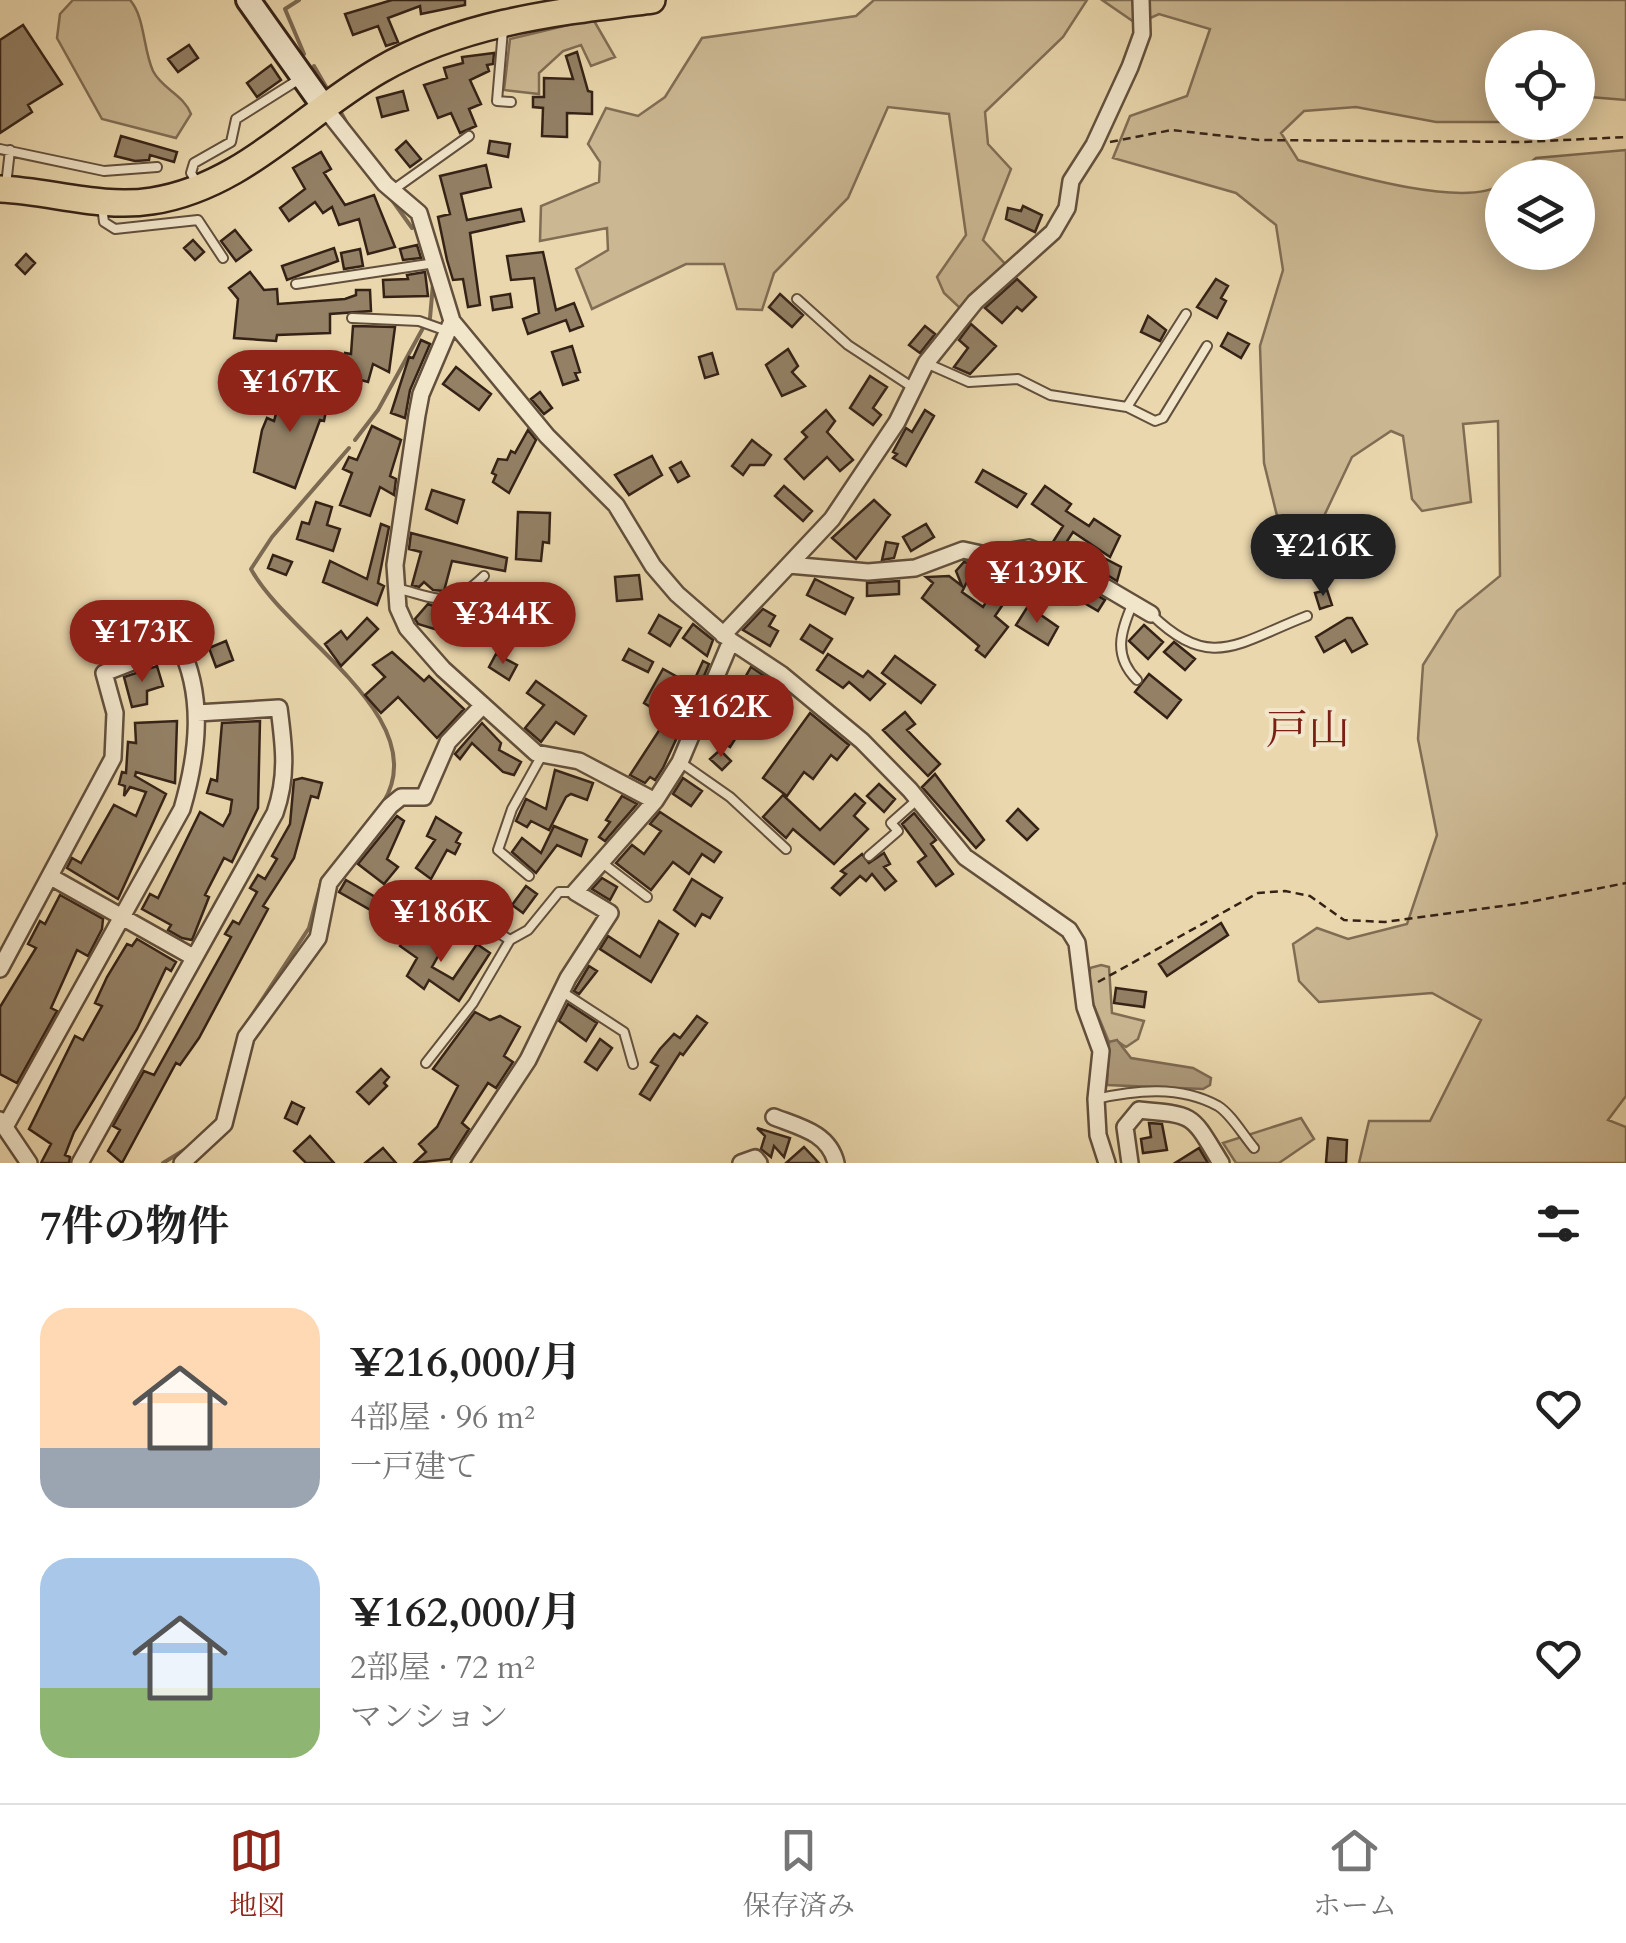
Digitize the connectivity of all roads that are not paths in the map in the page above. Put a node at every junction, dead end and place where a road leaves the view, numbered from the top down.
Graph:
1 (248, 0) edge
2 (652, 0) edge
3 (1140, 0) edge
4 (500, 23) junction
5 (302, 78) junction
6 (510, 102) dead end
7 (324, 108) junction
8 (469, 136) dead end
9 (5, 150) edge
10 (157, 167) dead end
11 (3, 188) edge
12 (199, 188) junction
13 (392, 190) junction
14 (101, 202) junction
15 (223, 258) dead end
16 (437, 262) junction
17 (296, 284) dead end
18 (796, 300) dead end
19 (1186, 314) dead end
20 (352, 318) dead end
21 (449, 326) junction
22 (1207, 346) dead end
23 (926, 364) junction
24 (912, 387) junction
25 (1126, 407) junction
26 (789, 565) junction
27 (484, 576) dead end
28 (396, 588) junction
29 (1132, 603) junction
30 (1150, 614) joint
31 (1306, 616) dead end
32 (727, 638) junction
33 (1136, 680) dead end
34 (483, 705) junction
35 (197, 712) junction
36 (542, 755) junction
37 (680, 762) junction
38 (918, 800) junction
39 (655, 801) junction
40 (786, 850) dead end
41 (869, 856) dead end
42 (601, 862) junction
43 (530, 876) dead end
44 (52, 877) junction
45 (575, 892) junction
46 (647, 897) dead end
47 (123, 917) junction
48 (441, 935) dead end
49 (510, 940) junction
50 (194, 956) junction
51 (0, 969) edge
52 (561, 991) junction
53 (426, 1063) dead end
54 (633, 1064) dead end
55 (1096, 1099) junction
56 (774, 1117) dead end
57 (3, 1123) edge
58 (1254, 1148) dead end
59 (470, 1159) edge
60 (29, 1163) edge
61 (80, 1163) edge
62 (182, 1163) edge
63 (741, 1163) edge
64 (759, 1163) edge
65 (836, 1163) edge
66 (1107, 1163) edge
67 (1130, 1163) edge
68 (1221, 1163) edge

1 - 5 street
2 - 4 main road
3 - 23 street
4 - 6 lane
4 - 7 main road
5 - 7 street
5 - 12 lane
7 - 12 main road
7 - 13 street
8 - 13 lane
9 - 10 lane
9 - 11 lane
11 - 14 main road
12 - 14 main road
13 - 16 street
14 - 15 lane
16 - 17 lane
16 - 21 street
18 - 24 lane
19 - 25 lane
20 - 21 lane
21 - 28 street
21 - 32 street
22 - 25 lane
23 - 24 street
23 - 25 lane
24 - 26 street
26 - 29 street
26 - 32 street
27 - 28 lane
28 - 34 street
29 - 30 street
29 - 33 lane
30 - 31 lane
32 - 37 street
32 - 38 street
34 - 36 street
34 - 62 street
35 - 44 street
35 - 47 street
35 - 50 street
36 - 39 street
36 - 43 lane
37 - 39 street
37 - 40 lane
38 - 41 lane
38 - 55 street
39 - 42 street
42 - 45 street
42 - 46 lane
44 - 47 street
44 - 51 street
45 - 49 lane
45 - 52 street
47 - 50 street
47 - 57 street
48 - 49 lane
49 - 53 lane
50 - 61 street
52 - 54 lane
52 - 59 street
55 - 58 lane
55 - 66 street
56 - 65 street
57 - 60 street
63 - 64 street
67 - 68 street

